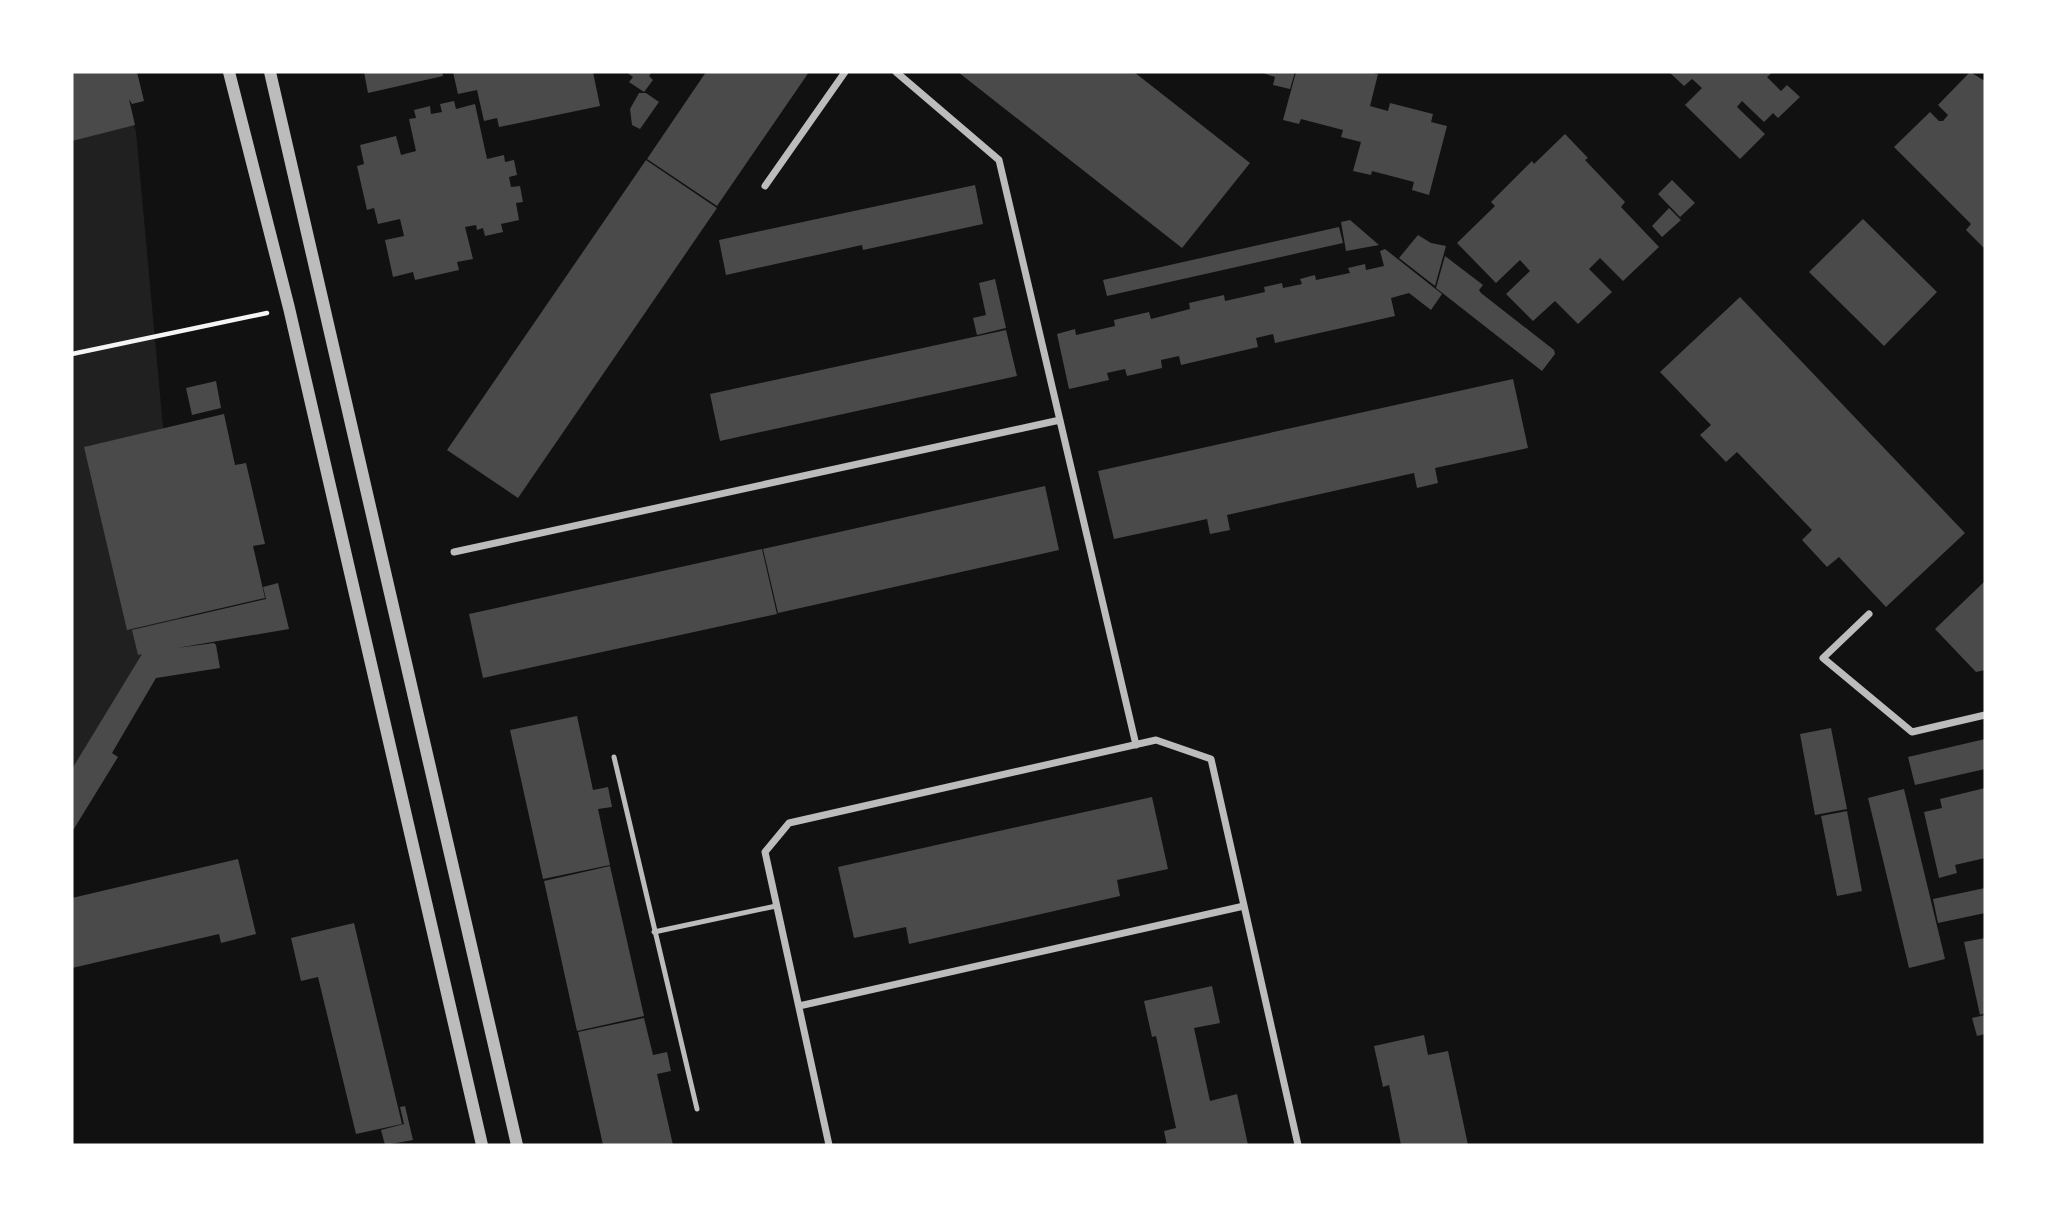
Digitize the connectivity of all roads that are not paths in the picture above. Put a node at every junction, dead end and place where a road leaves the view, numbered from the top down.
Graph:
1 (229, 72) edge
2 (270, 72) edge
3 (845, 72) edge
4 (896, 72) edge
5 (765, 186) dead end
6 (1060, 420) junction
7 (454, 552) dead end
8 (1869, 614) dead end
9 (1985, 716) edge
10 (1136, 745) junction
11 (614, 757) dead end
12 (776, 906) junction
13 (1244, 906) junction
14 (654, 932) junction
15 (799, 1006) junction
16 (697, 1109) dead end
17 (482, 1145) edge
18 (517, 1145) edge
19 (829, 1145) edge
20 (1298, 1145) edge

1 - 17 street
2 - 18 street
3 - 5 street
4 - 6 street
6 - 7 street
6 - 10 street
8 - 9 street
10 - 12 street
10 - 13 street
11 - 14 lane
12 - 14 lane
12 - 15 street
13 - 15 street
13 - 20 street
14 - 16 lane
15 - 19 street

